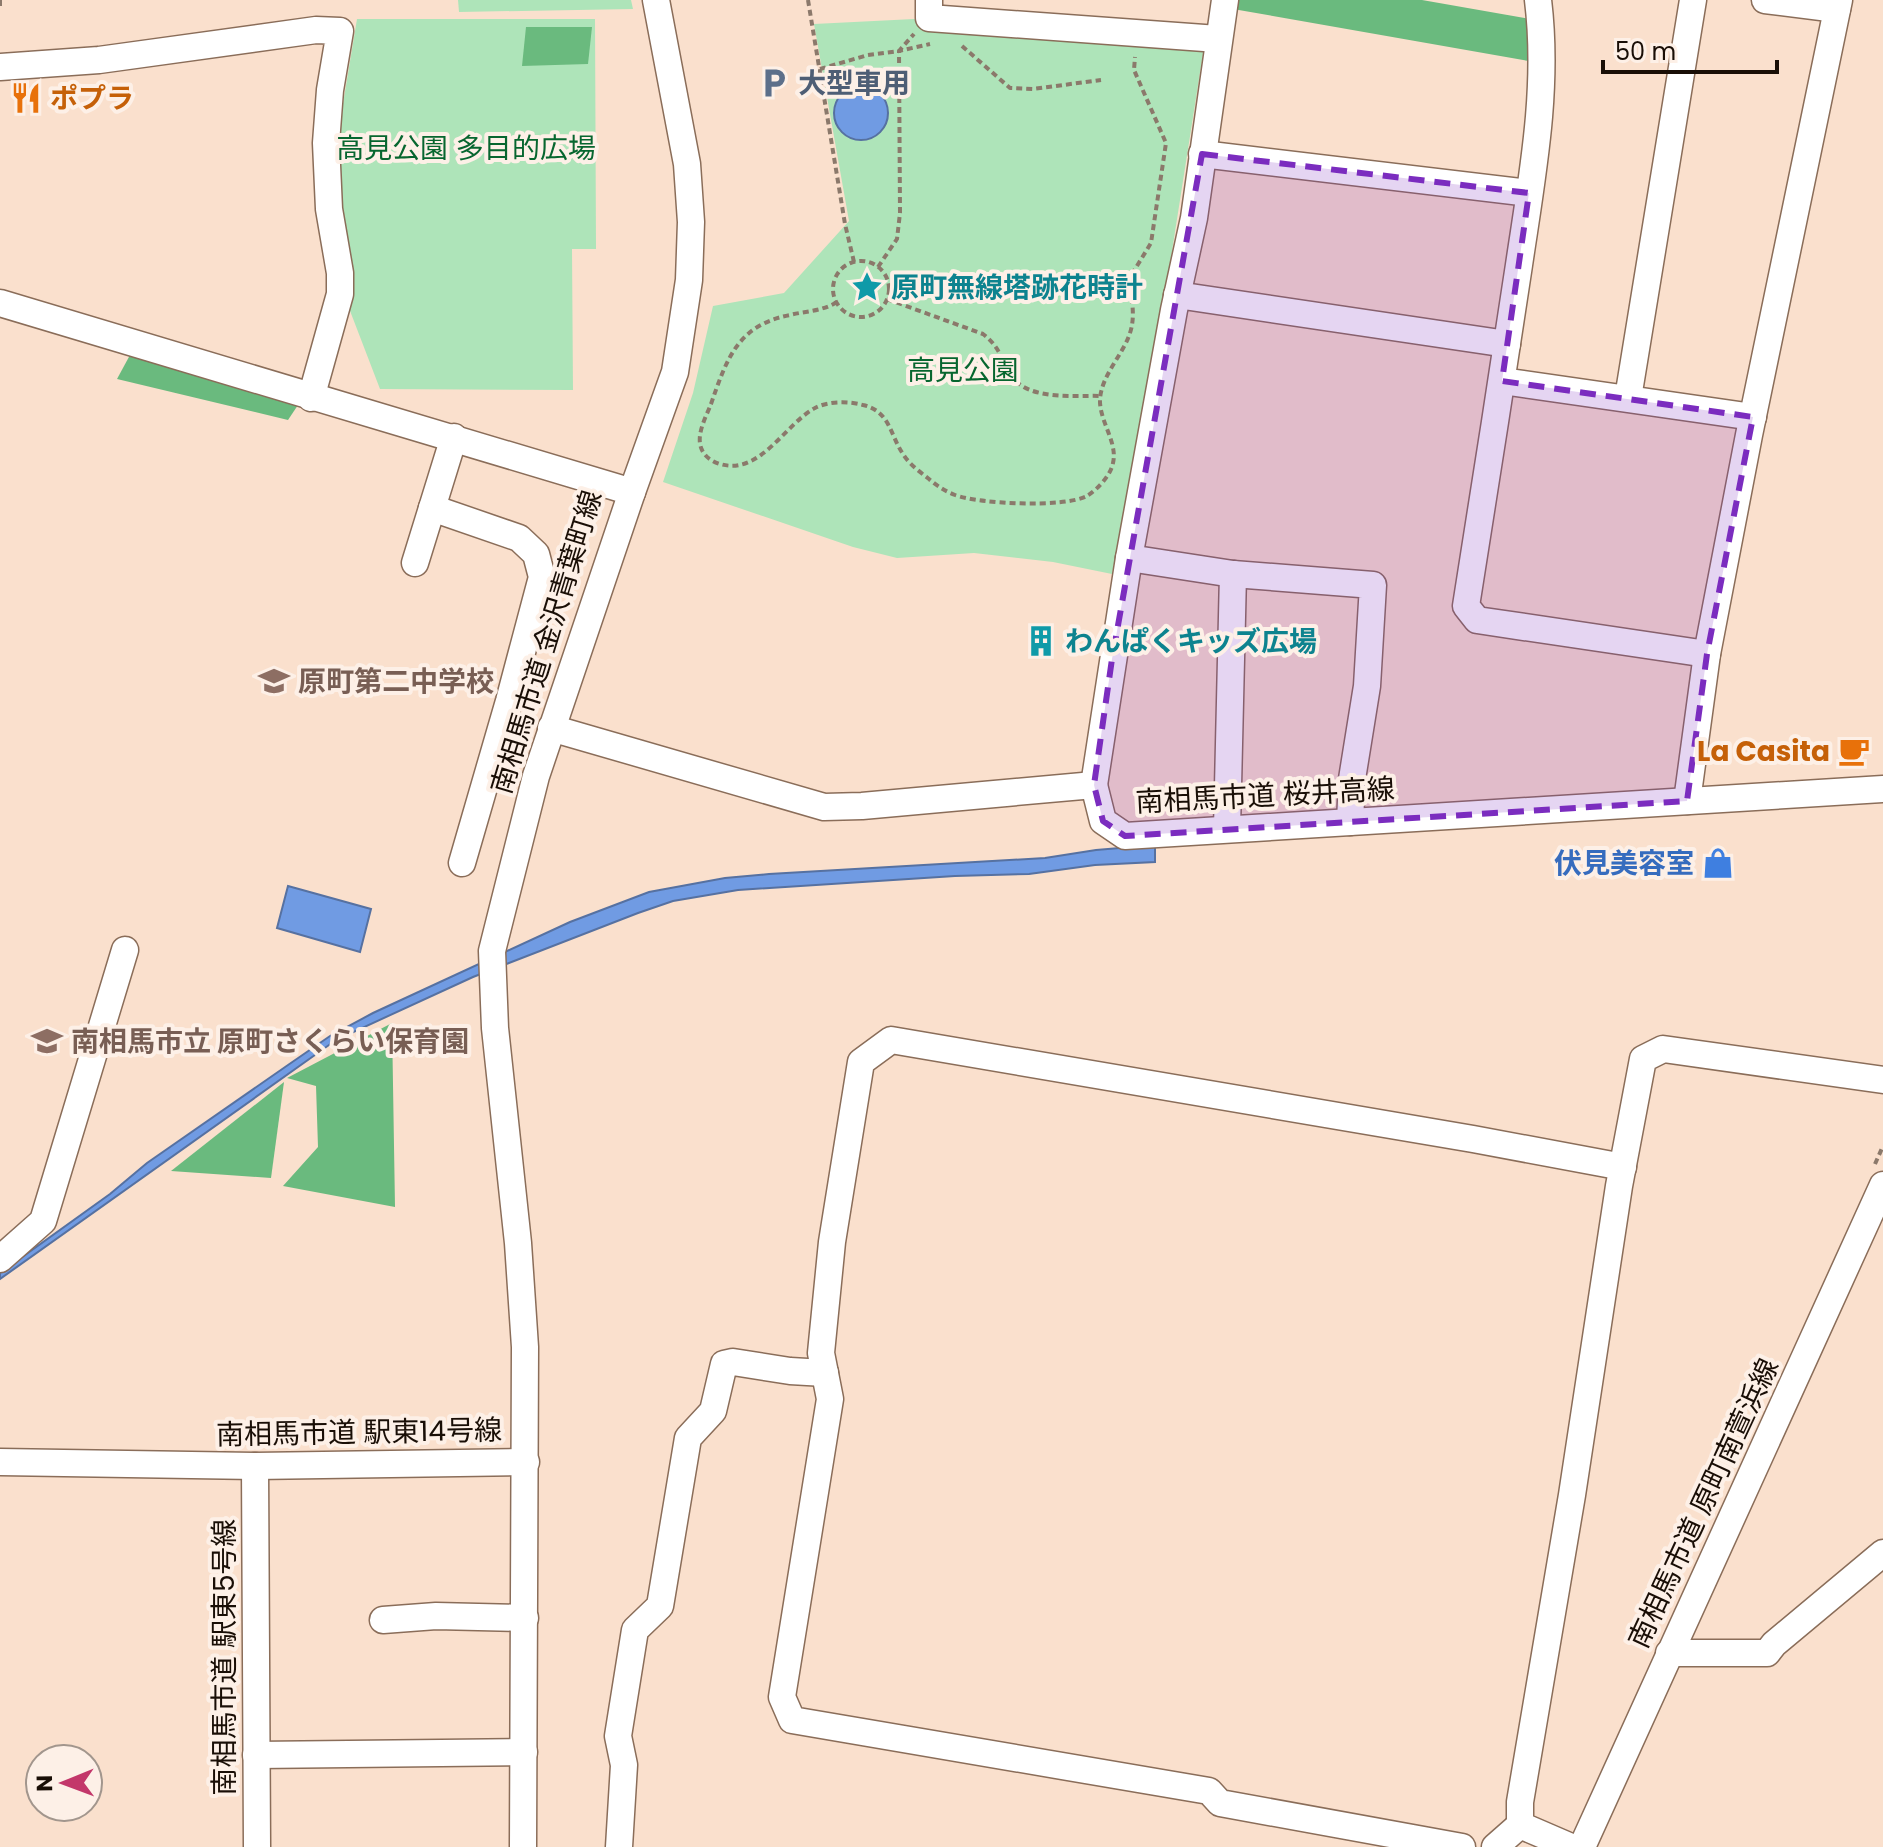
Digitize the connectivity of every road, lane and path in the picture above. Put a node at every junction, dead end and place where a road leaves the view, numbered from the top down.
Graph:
1 (0, 0) edge
2 (656, 0) edge
3 (808, 0) edge
4 (1225, 0) edge
5 (1538, 0) edge
6 (1693, 0) edge
7 (1765, 0) edge
8 (1838, 5) edge
9 (0, 6) edge
10 (932, 20) edge
11 (1137, 33) junction
12 (1218, 39) junction
13 (957, 44) dead end
14 (899, 51) junction
15 (0, 67) edge
16 (820, 69) junction
17 (1101, 80) dead end
18 (1202, 154) junction
19 (1529, 193) junction
20 (854, 262) junction
21 (878, 267) junction
22 (1177, 295) junction
23 (887, 299) junction
24 (837, 302) junction
25 (0, 303) edge
26 (1507, 344) junction
27 (1502, 381) junction
28 (1100, 396) junction
29 (311, 398) junction
30 (1628, 398) junction
31 (1753, 417) junction
32 (454, 437) junction
33 (632, 492) junction
34 (432, 508) junction
35 (1129, 558) junction
36 (415, 563) dead end
37 (1233, 574) junction
38 (1707, 654) junction
39 (551, 728) junction
40 (1094, 785) junction
41 (1883, 789) edge
42 (1687, 801) junction
43 (1350, 822) junction
44 (1227, 829) junction
45 (462, 863) dead end
46 (125, 950) dead end
47 (1883, 1080) edge
48 (1623, 1167) junction
49 (1883, 1185) edge
50 (0, 1259) edge
51 (825, 1373) junction
52 (0, 1462) edge
53 (526, 1462) junction
54 (255, 1466) junction
55 (1883, 1553) edge
56 (525, 1618) junction
57 (383, 1620) dead end
58 (1669, 1653) junction
59 (524, 1752) junction
60 (256, 1755) junction
61 (1520, 1825) junction
62 (257, 1847) edge
63 (523, 1847) edge
64 (619, 1847) edge
65 (1462, 1847) edge
66 (1495, 1847) edge
67 (1571, 1847) edge
68 (1582, 1847) edge

1 - 9 path
2 - 33 street
3 - 16 path
4 - 12 street
5 - 19 street
6 - 30 street
7 - 8 street
8 - 31 street
10 - 11 street
10 - 14 path
10 - 14 path
11 - 12 street
11 - 28 path
12 - 18 street
13 - 17 path
14 - 16 path
14 - 21 path
15 - 29 street
16 - 20 path
18 - 19 street
18 - 22 street
19 - 26 street
20 - 21 path
20 - 24 path
21 - 23 path
22 - 26 street
22 - 35 street
23 - 24 path
23 - 28 path
24 - 28 path
25 - 29 street, 南相馬市道 金沢青葉町線
26 - 27 street
27 - 30 street
27 - 38 street
29 - 32 street, 南相馬市道 金沢青葉町線
30 - 31 street
31 - 38 street
32 - 33 street, 南相馬市道 金沢青葉町線
32 - 34 street
33 - 39 street, 南相馬市道 金沢青葉町線
34 - 36 street
34 - 45 street
35 - 37 street
35 - 40 street
37 - 43 street
37 - 44 street
38 - 42 street
39 - 40 street, 南相馬市道 桜井高線
39 - 53 street, 南相馬市道 金沢青葉町線
40 - 44 street, 南相馬市道 桜井高線
41 - 42 street, 南相馬市道 桜井高線
42 - 43 street, 南相馬市道 桜井高線
43 - 44 street, 南相馬市道 桜井高線
46 - 50 street
47 - 48 street
48 - 51 street
48 - 61 street
49 - 58 street, 南相馬市道 原町南萱浜線
51 - 64 street
51 - 65 street
52 - 54 street, 南相馬市道 駅東14号線
53 - 54 street, 南相馬市道 駅東14号線
53 - 56 street, 南相馬市道 駅東14号線
54 - 60 street, 南相馬市道 駅東5号線
55 - 58 street
56 - 57 street
56 - 59 street, 南相馬市道 駅東14号線
58 - 68 street, 南相馬市道 原町南萱浜線
59 - 60 street
59 - 63 street, 南相馬市道 駅東14号線
60 - 62 street, 南相馬市道 駅東5号線
61 - 66 street
61 - 67 street

